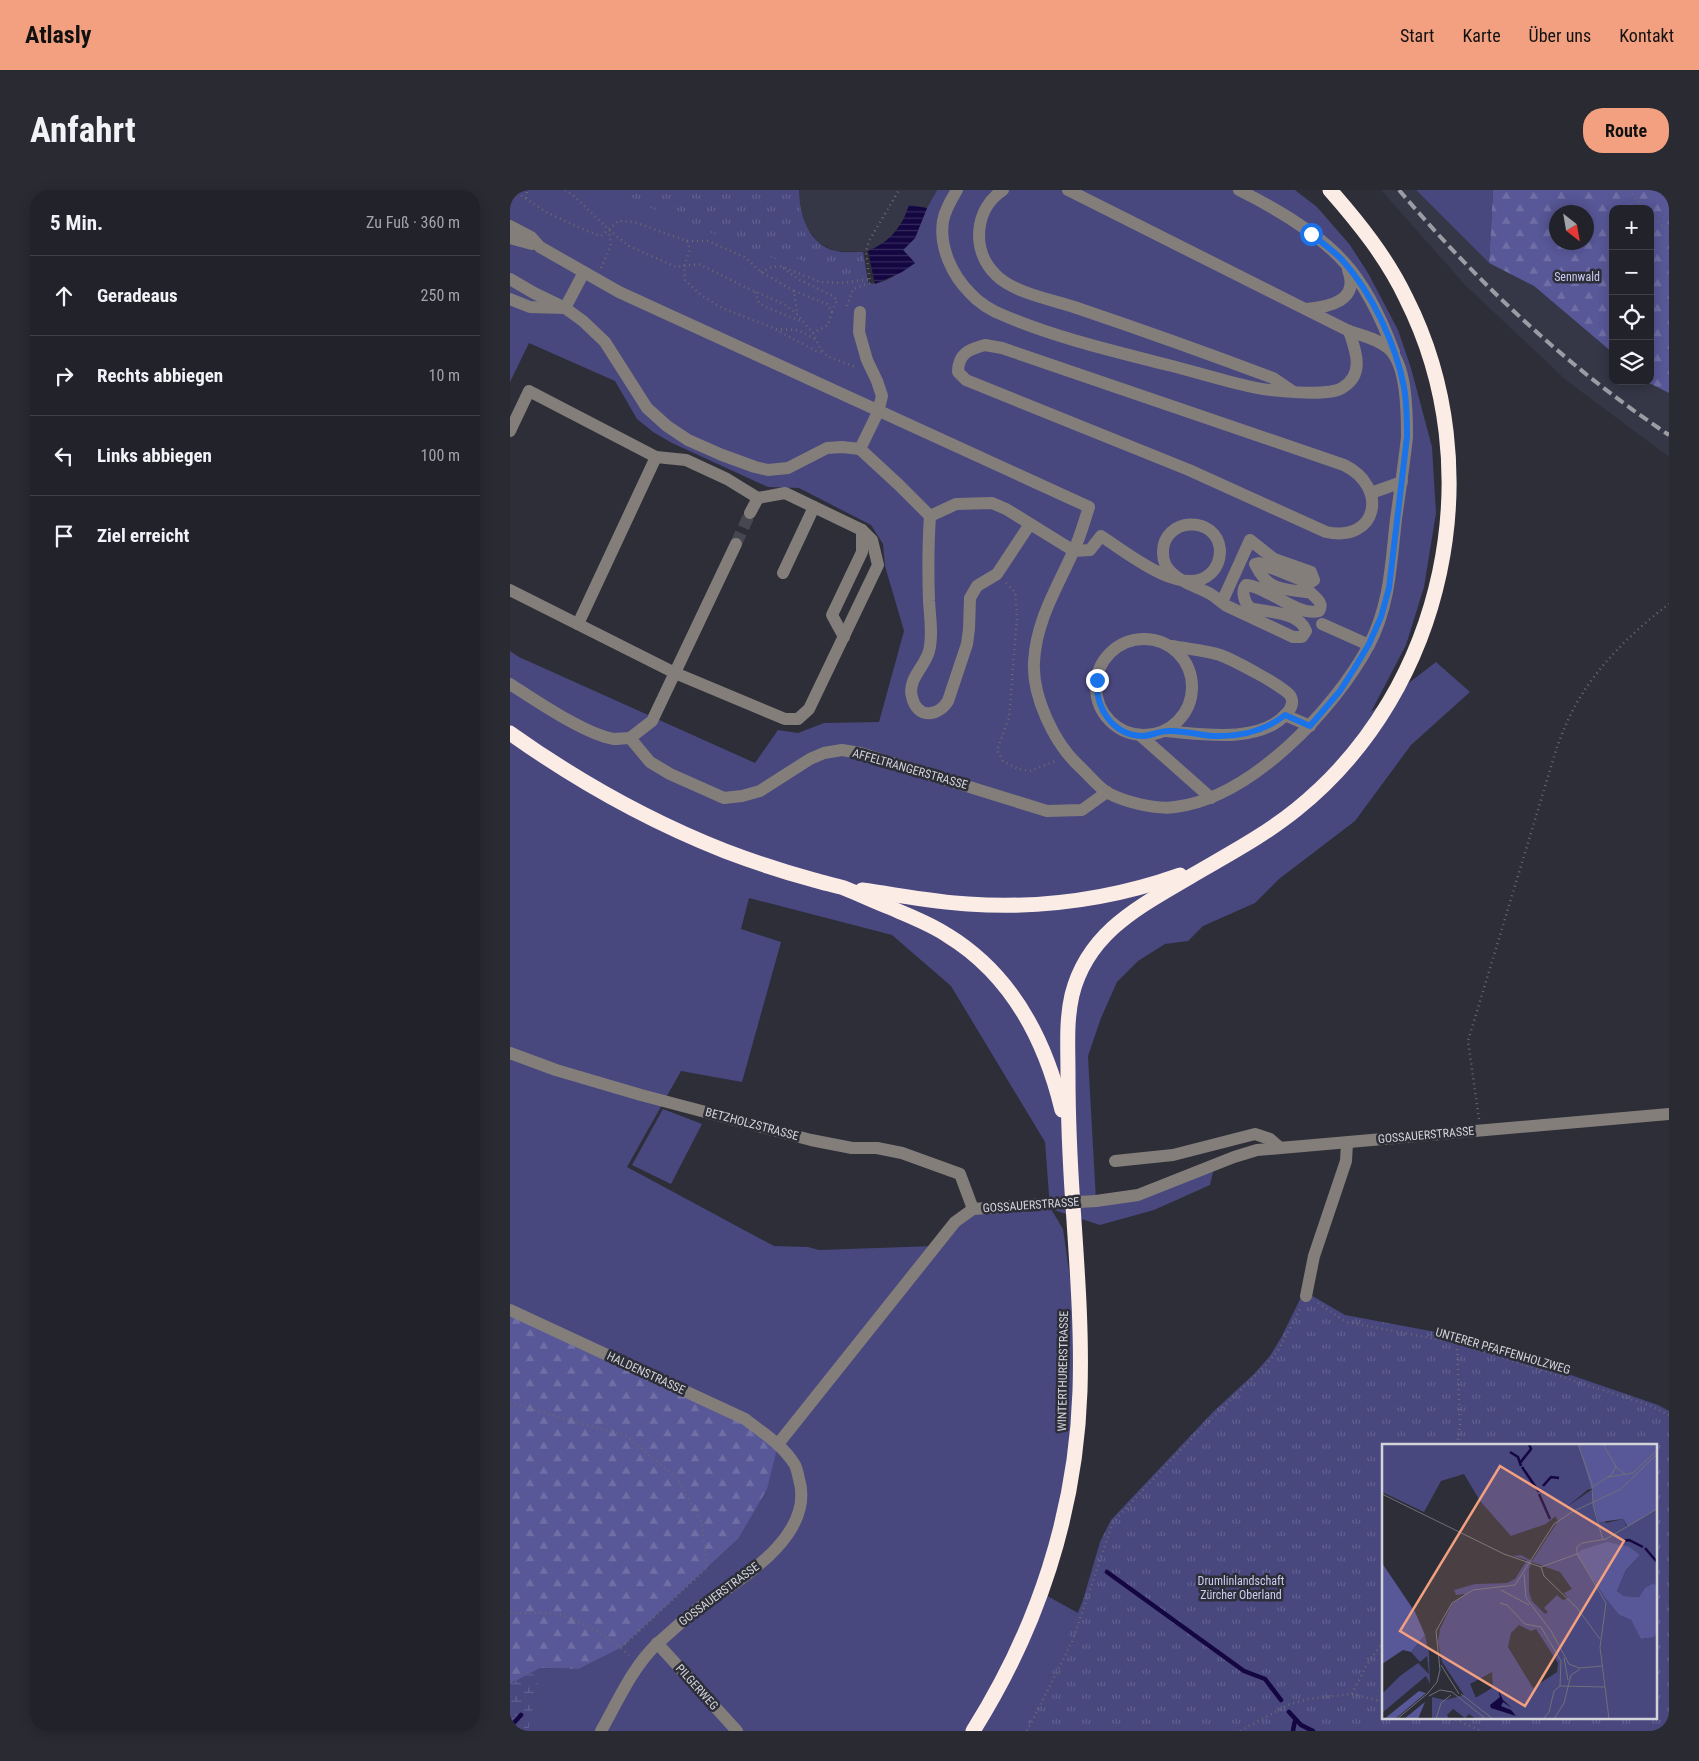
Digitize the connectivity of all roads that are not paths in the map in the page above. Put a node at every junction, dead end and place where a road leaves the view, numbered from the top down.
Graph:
1 (957, 190) edge
2 (1003, 190) edge
3 (1068, 190) edge
4 (1239, 190) edge
5 (1330, 190) edge
6 (510, 226) edge
7 (510, 238) edge
8 (540, 247) junction
9 (1344, 262) junction
10 (584, 272) junction
11 (510, 279) edge
12 (510, 299) edge
13 (565, 308) junction
14 (1306, 309) junction
15 (860, 312) road end
16 (1349, 330) junction
17 (1397, 359) junction
18 (1292, 391) junction
19 (878, 412) junction
20 (510, 431) edge
21 (860, 449) junction
22 (656, 457) junction
23 (1402, 482) junction
24 (1371, 493) junction
25 (758, 498) junction
26 (814, 506) junction
27 (750, 513) tunnel mouth
28 (930, 516) junction
29 (1030, 524) junction
30 (862, 530) junction
31 (736, 544) tunnel mouth
32 (1074, 551) junction
33 (1243, 556) junction
34 (1259, 563) junction
35 (783, 573) dead end
36 (1181, 579) junction
37 (1233, 579) junction
38 (1314, 580) junction
39 (1246, 585) junction
40 (510, 590) edge
41 (1222, 602) junction
42 (1320, 612) junction
43 (578, 624) junction
44 (1304, 635) junction
45 (844, 637) junction
46 (1369, 644) junction
47 (1169, 646) junction
48 (675, 673) junction
49 (510, 684) edge
50 (1285, 715) junction
51 (1310, 726) junction
52 (1166, 731) junction
53 (510, 732) edge
54 (1141, 736) junction
55 (630, 738) junction
56 (1107, 792) junction
57 (1212, 798) junction
58 (1239, 848) junction
59 (843, 888) junction
60 (510, 1053) edge
61 (1669, 1114) edge
62 (1068, 1140) junction
63 (1347, 1143) junction
64 (1279, 1147) junction
65 (1115, 1161) dead end
66 (974, 1209) junction
67 (1306, 1296) road end
68 (510, 1310) edge
69 (778, 1444) junction
70 (657, 1644) junction
71 (601, 1731) edge
72 (737, 1731) edge
73 (974, 1731) edge

1 - 18 street
2 - 18 street
3 - 14 street
4 - 9 street
5 - 58 highway
6 - 8 street
7 - 8 street
8 - 10 street
9 - 14 street
9 - 17 street
10 - 13 street
10 - 19 street
11 - 13 street
12 - 13 street
13 - 21 street
14 - 16 street
15 - 19 street
16 - 17 street
16 - 18 street
17 - 23 street
19 - 21 street
19 - 32 street
20 - 22 street
21 - 28 street
22 - 25 street
22 - 43 street
23 - 24 street
23 - 46 street
24 - 24 street
25 - 26 street
25 - 27 street
26 - 30 street
26 - 35 street
28 - 29 street
28 - 29 street
29 - 32 street
30 - 45 street
30 - 45 street
31 - 48 street
32 - 36 street
32 - 56 street
33 - 34 street
33 - 37 street
33 - 38 street
34 - 38 street
34 - 42 street
36 - 36 street
36 - 41 street
37 - 39 street
37 - 41 street
38 - 42 street
39 - 42 street
39 - 44 street
40 - 43 street
41 - 44 street
42 - 44 street
42 - 46 street
43 - 48 street
45 - 48 street
46 - 51 street
47 - 50 street
47 - 52 street
47 - 54 street
48 - 55 street
49 - 55 street
50 - 51 street
50 - 52 street
51 - 57 street
52 - 54 street
53 - 59 highway
54 - 57 street
55 - 56 street, AFFELTRANGERSTRASSE
56 - 57 street
58 - 59 highway
58 - 62 highway
59 - 62 highway
60 - 66 street, BETZHOLZSTRASSE
61 - 63 street, GOSSAUERSTRASSE
62 - 73 highway, WINTERTHURERSTRASSE
63 - 64 street, GOSSAUERSTRASSE
63 - 67 street
64 - 65 street
64 - 66 street, GOSSAUERSTRASSE, bridge
66 - 69 street, GOSSAUERSTRASSE
68 - 69 street, HALDENSTRASSE
69 - 70 street, GOSSAUERSTRASSE
70 - 71 street, GOSSAUERSTRASSE
70 - 72 street, PILGERWEG

